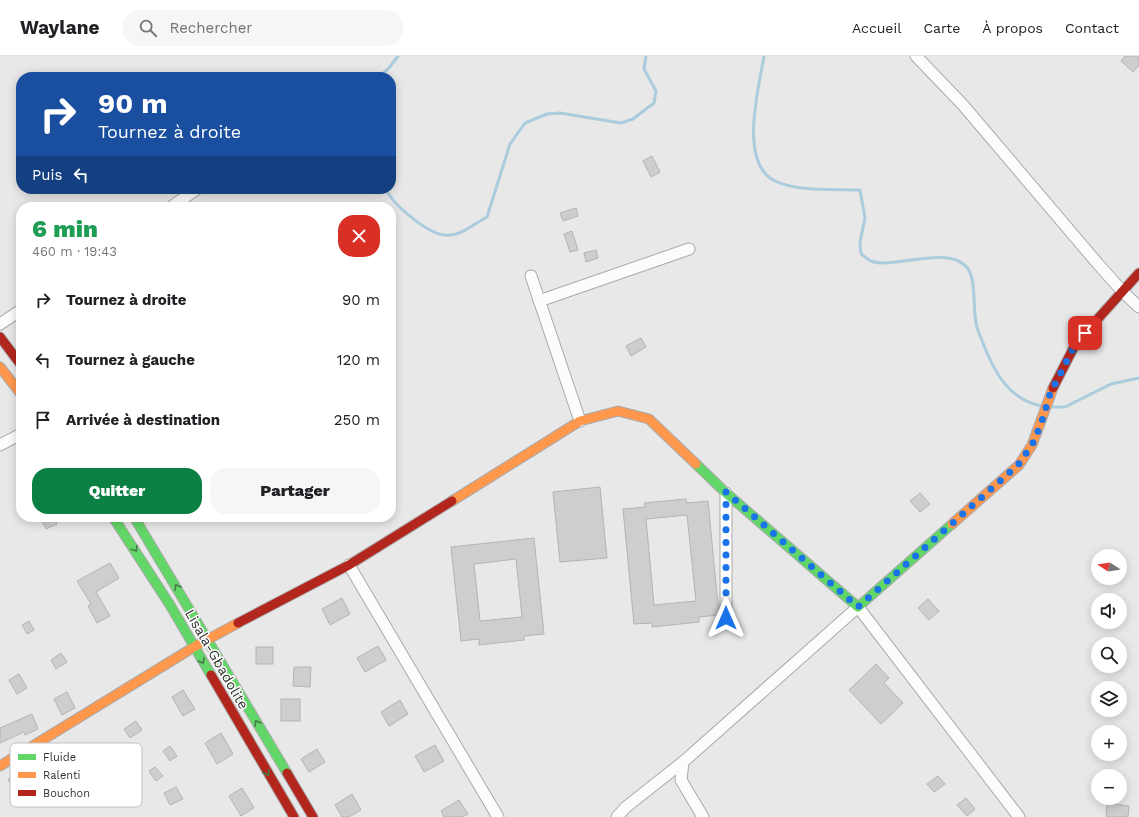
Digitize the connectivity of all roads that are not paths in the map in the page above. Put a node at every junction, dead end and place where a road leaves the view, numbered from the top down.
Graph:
1 (916, 56) edge
2 (190, 194) edge
3 (178, 202) edge
4 (689, 249) dead end
5 (1139, 273) edge
6 (531, 276) dead end
7 (1123, 292) junction
8 (539, 301) junction
9 (1139, 307) edge
10 (16, 313) edge
11 (0, 324) edge
12 (0, 337) edge
13 (16, 358) edge
14 (16, 362) edge
15 (1, 368) edge
16 (16, 388) edge
17 (580, 421) junction
18 (16, 437) edge
19 (0, 445) edge
20 (726, 492) junction
21 (116, 522) edge
22 (137, 522) edge
23 (349, 565) junction
24 (858, 607) junction
25 (726, 618) dead end
26 (208, 639) junction
27 (194, 647) junction
28 (37, 743) edge
29 (10, 760) edge
30 (683, 762) junction
31 (0, 766) edge
32 (294, 817) edge
33 (313, 817) edge
34 (498, 817) edge
35 (617, 817) edge
36 (703, 817) edge
37 (1019, 817) edge

1 - 7 street
2 - 3 street
4 - 8 street
5 - 7 street
6 - 8 street
7 - 9 street
7 - 24 street
8 - 17 street
10 - 11 street
12 - 13 street
14 - 15 street
15 - 16 street
17 - 20 street
17 - 23 street
18 - 19 street
20 - 24 street
20 - 25 street
21 -> 27 street, Lisala-Gbadolite
26 -> 22 street, Lisala-Gbadolite
23 - 26 street
23 - 34 street
24 - 30 street
24 - 37 street
26 - 27 street
33 -> 26 street, Lisala-Gbadolite
27 - 28 street
27 -> 32 street, Lisala-Gbadolite
29 - 31 street
30 - 35 street
30 - 36 street

